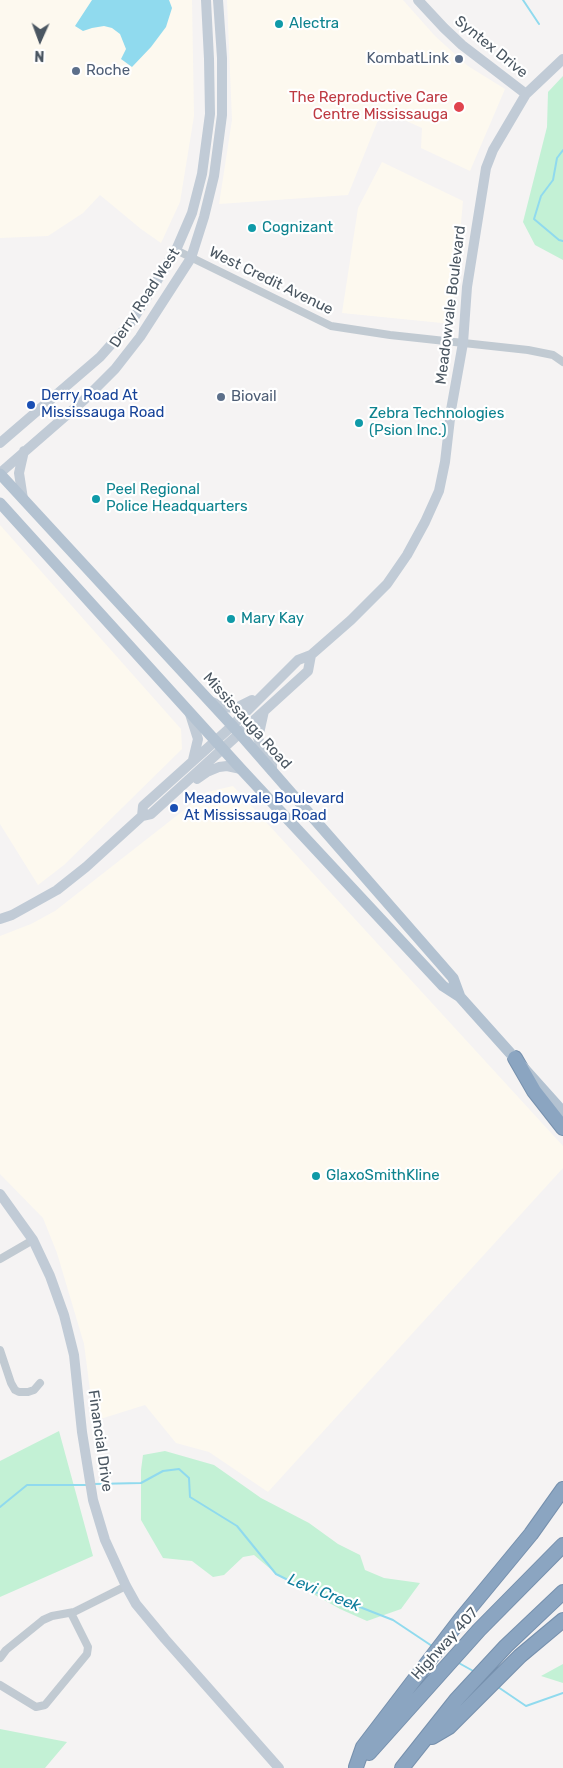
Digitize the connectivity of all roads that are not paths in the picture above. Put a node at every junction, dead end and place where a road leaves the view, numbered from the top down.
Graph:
1 (206, 0) edge
2 (218, 0) edge
3 (418, 0) edge
4 (563, 59) edge
5 (526, 94) junction
6 (176, 250) junction
7 (191, 258) junction
8 (464, 343) junction
9 (563, 362) edge
10 (4, 437) edge
11 (0, 443) edge
12 (24, 451) junction
13 (0, 473) edge
14 (23, 499) junction
15 (0, 503) edge
16 (5, 512) edge
17 (311, 655) junction
18 (262, 695) junction
19 (208, 700) junction
20 (264, 710) junction
21 (189, 712) junction
22 (235, 730) junction
23 (219, 744) junction
24 (193, 761) junction
25 (241, 769) junction
26 (272, 772) junction
27 (185, 783) junction
28 (142, 816) junction
29 (0, 920) edge
30 (460, 997) junction
31 (515, 1058) junction
32 (563, 1112) edge
33 (563, 1128) edge
34 (0, 1194) edge
35 (33, 1240) junction
36 (0, 1259) edge
37 (0, 1350) edge
38 (40, 1383) dead end
39 (563, 1490) edge
40 (563, 1545) edge
41 (126, 1586) junction
42 (563, 1592) edge
43 (71, 1613) junction
44 (563, 1620) edge
45 (0, 1658) edge
46 (0, 1685) edge
47 (462, 1705) junction
48 (355, 1767) edge
49 (279, 1768) edge
50 (402, 1768) edge

1 - 6 main road, Derry Road West
2 - 7 main road, Derry Road West
3 - 5 main road, Syntex Drive
4 - 5 main road, Meadowvale Boulevard
5 - 8 main road, Meadowvale Boulevard
6 - 7 street, West Credit Avenue
6 - 10 main road, Derry Road West
7 - 8 street, West Credit Avenue
7 - 12 main road, Derry Road West
8 - 9 street, West Credit Avenue
8 - 17 main road, Meadowvale Boulevard
10 - 11 main road, Derry Road West
12 - 13 main road, Derry Road West
12 - 14 main road
13 - 14 main road, Mississauga Road
14 - 19 main road, Mississauga Road
15 - 16 main road, Mississauga Road
16 - 21 main road, Mississauga Road
17 - 18 main road, Meadowvale Boulevard
17 - 20 main road, Meadowvale Boulevard
18 - 19 main road
18 - 22 main road, Meadowvale Boulevard
19 - 22 main road, Mississauga Road
20 - 22 main road, Meadowvale Boulevard
20 - 26 main road
21 - 23 main road, Mississauga Road
21 - 24 main road
22 - 23 main road, Meadowvale Boulevard
22 - 26 main road, Mississauga Road
23 - 24 main road, Meadowvale Boulevard
23 - 25 main road, Mississauga Road
23 - 27 main road, Meadowvale Boulevard
24 - 28 main road, Meadowvale Boulevard
25 - 27 main road
25 - 30 main road, Mississauga Road
26 - 30 main road, Mississauga Road
27 - 28 main road, Meadowvale Boulevard
28 - 29 main road, Meadowvale Boulevard
30 - 31 main road, Mississauga Road
31 - 32 main road, Mississauga Road
31 - 33 highway
34 - 35 main road, Financial Drive
35 - 36 street
35 - 41 main road, Financial Drive
37 - 38 street
39 - 48 highway
40 - 48 highway, Highway 407
41 - 43 street
41 - 49 main road, Financial Drive
42 - 47 highway
43 - 45 street
43 - 46 street
44 - 47 highway
47 - 50 highway

